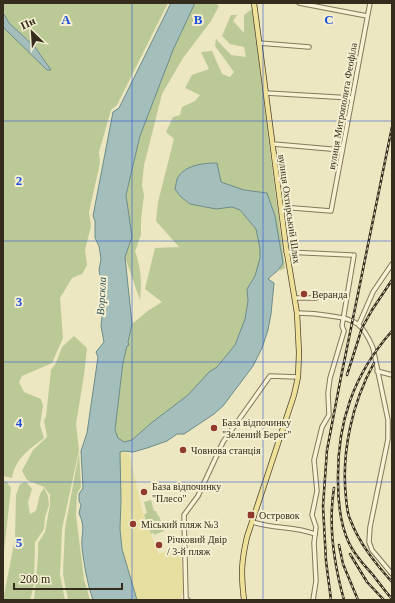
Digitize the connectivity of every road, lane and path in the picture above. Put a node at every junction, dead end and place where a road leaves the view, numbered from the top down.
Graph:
1 (254, 3) edge
2 (299, 3) edge
3 (370, 3) edge
4 (367, 16) junction
5 (259, 43) junction
6 (309, 47) dead end
7 (266, 94) junction
8 (352, 98) junction
9 (273, 144) junction
10 (342, 150) junction
11 (281, 207) junction
12 (286, 252) junction
13 (392, 264) edge
14 (316, 294) dead end
15 (294, 298) junction
16 (296, 313) junction
17 (344, 317) junction
18 (359, 324) junction
19 (377, 371) junction
20 (392, 375) edge
21 (298, 377) junction
22 (390, 420) edge
23 (253, 522) junction
24 (315, 534) junction
25 (392, 574) edge
26 (188, 600) edge
27 (244, 600) edge
28 (313, 600) edge

1 - 5 main road, вулиця Охтирський Шлях
2 - 4 street
3 - 4 street, вулиця Митрополита Феофіла
4 - 8 street, вулиця Митрополита Феофіла
5 - 6 street
5 - 7 main road, вулиця Охтирський Шлях
7 - 8 street
7 - 9 main road, вулиця Охтирський Шлях
8 - 10 street, вулиця Митрополита Феофіла
9 - 10 street
9 - 11 main road, вулиця Охтирський Шлях
10 - 11 street, вулиця Митрополита Феофіла
11 - 12 main road, вулиця Охтирський Шлях
12 - 15 main road, вулиця Охтирський Шлях
12 - 17 street
13 - 18 street
14 - 15 street
15 - 16 main road, вулиця Охтирський Шлях
16 - 17 street
16 - 21 main road, вулиця Охтирський Шлях
17 - 18 street
17 - 24 street
18 - 19 street
19 - 20 street
19 - 22 street
21 - 23 main road, вулиця Охтирський Шлях
21 - 26 street
22 - 25 street
23 - 24 street
23 - 27 main road, вулиця Охтирський Шлях
24 - 28 street

